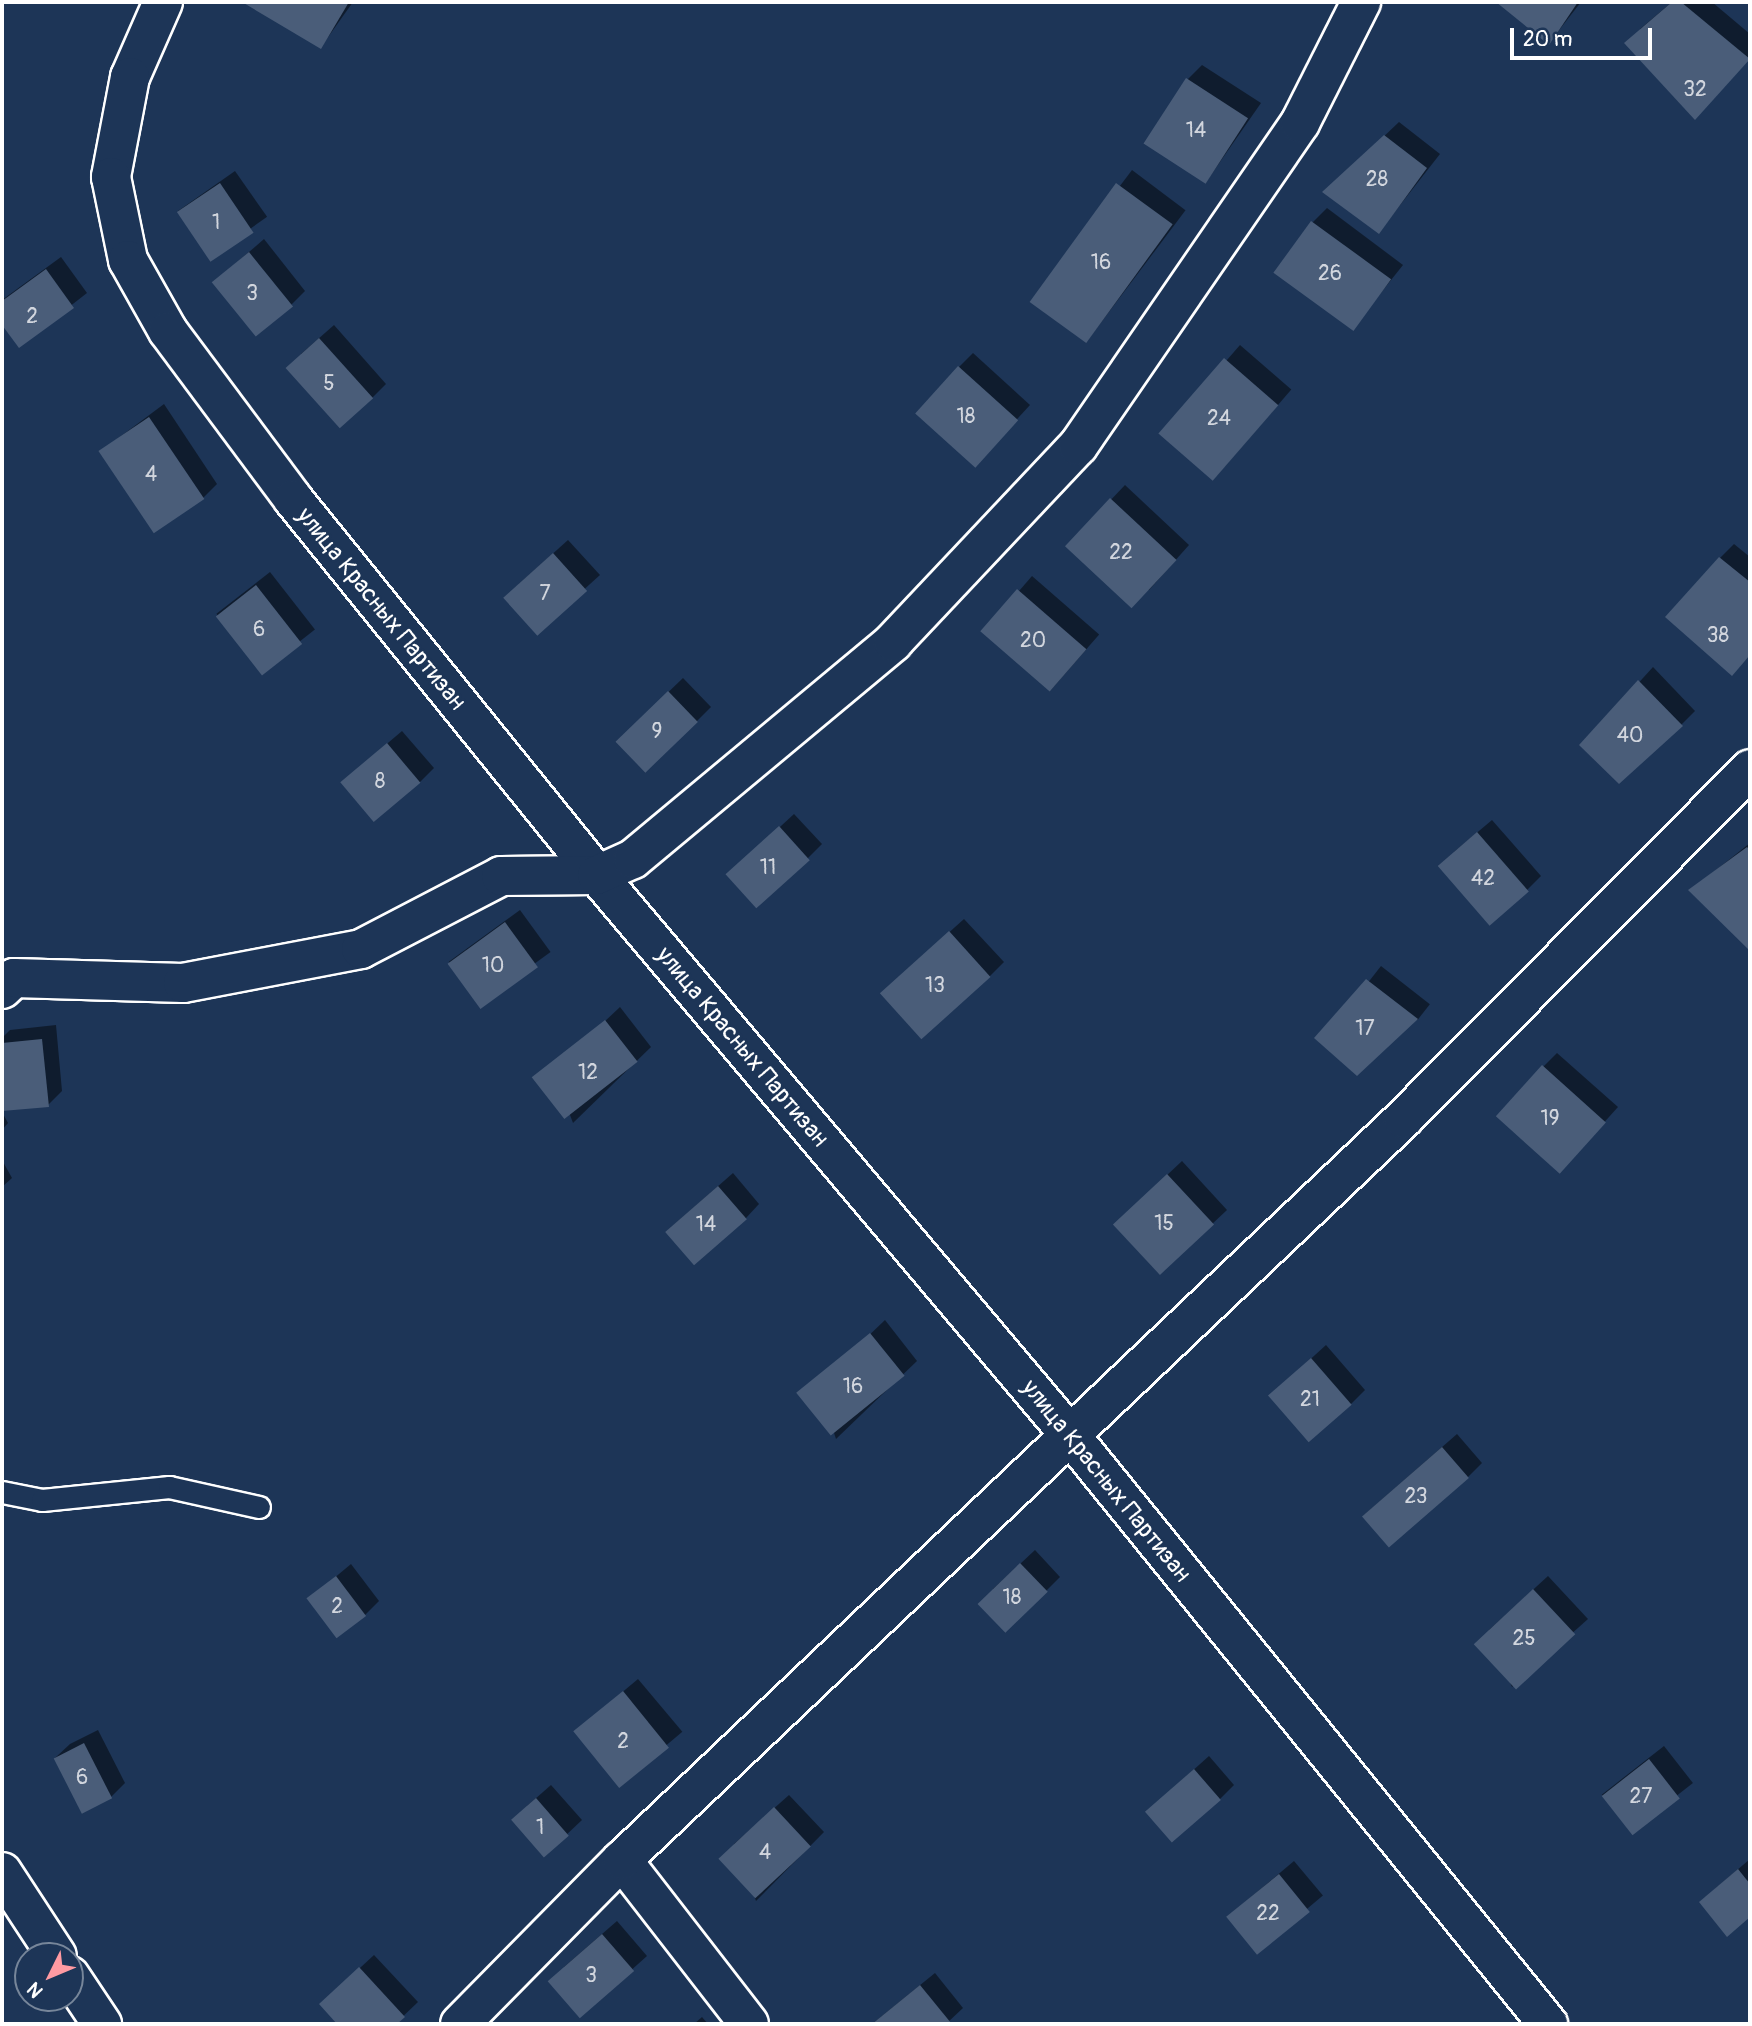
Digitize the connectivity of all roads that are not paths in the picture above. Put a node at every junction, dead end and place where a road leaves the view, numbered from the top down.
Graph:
1 (163, 2) edge
2 (1361, 2) edge
3 (1750, 769) edge
4 (597, 875) junction
5 (2, 989) edge
6 (1070, 1435) junction
7 (2, 1492) edge
8 (259, 1507) dead end
9 (622, 1860) junction
10 (2, 1872) edge
11 (48, 1942) edge
12 (84, 1997) edge
13 (102, 2024) edge
14 (460, 2024) edge
15 (749, 2024) edge
16 (1548, 2024) edge

1 - 4 street, улица Красных Партизан
2 - 4 street
3 - 6 street
4 - 5 street
4 - 6 street, улица Красных Партизан
6 - 9 street
6 - 16 street, улица Красных Партизан
7 - 8 lane
9 - 14 street
9 - 15 street
10 - 11 street
12 - 13 street

